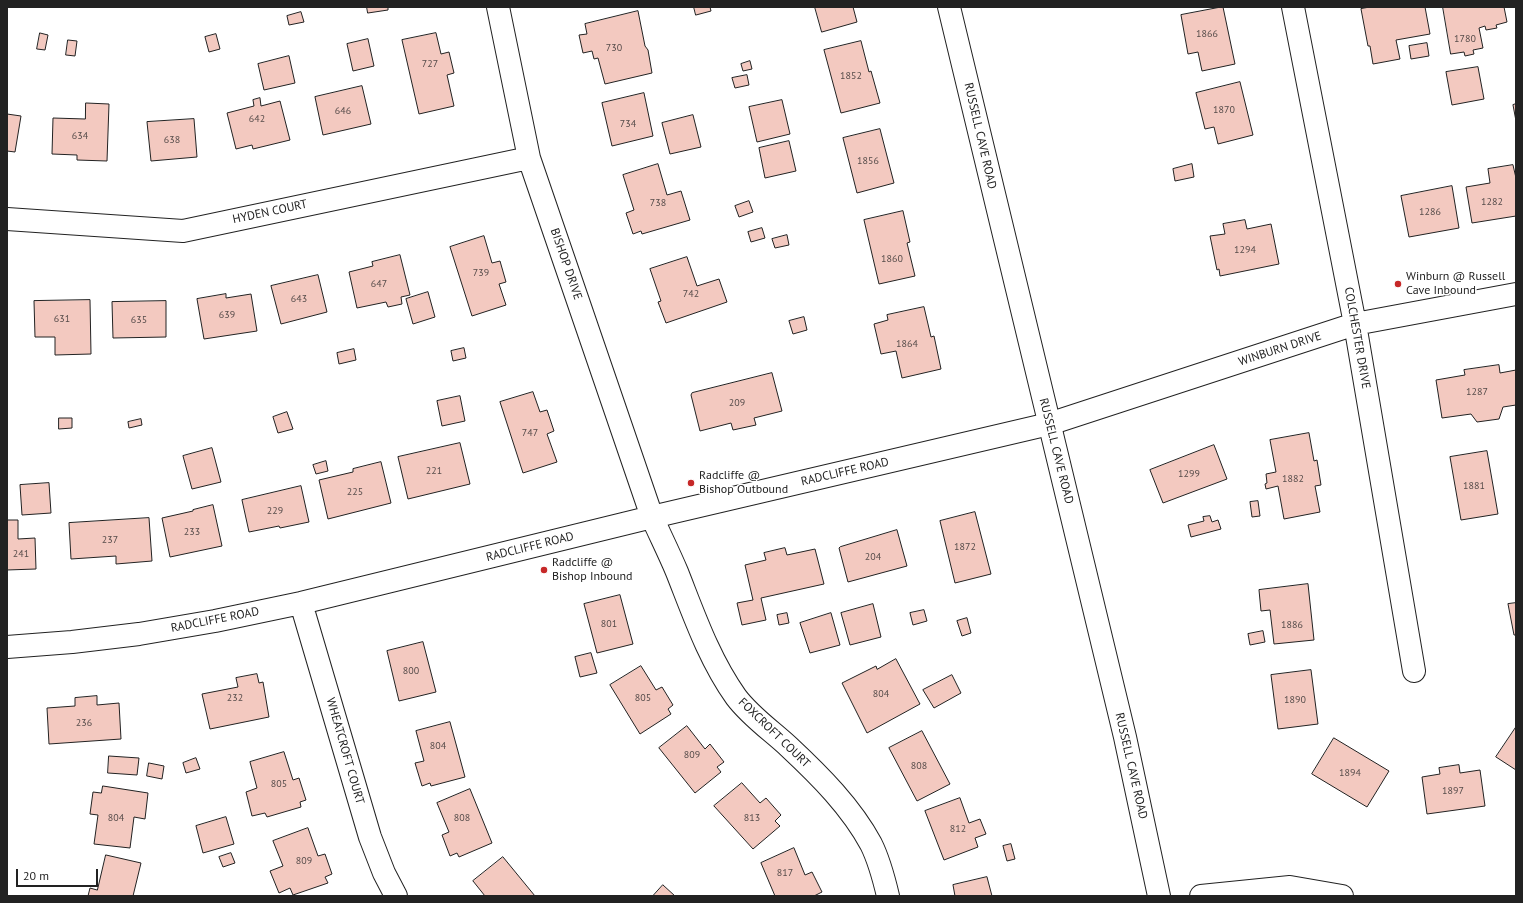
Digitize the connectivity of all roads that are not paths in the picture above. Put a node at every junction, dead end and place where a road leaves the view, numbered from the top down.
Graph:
1 (498, 7) edge
2 (949, 7) edge
3 (1293, 7) edge
4 (530, 158) junction
5 (7, 219) edge
6 (1516, 294) edge
7 (1355, 324) junction
8 (1049, 424) junction
9 (652, 517) junction
10 (301, 603) junction
11 (7, 647) edge
12 (1414, 671) dead end
13 (396, 896) edge
14 (888, 896) edge
15 (1159, 896) edge
16 (1201, 896) edge
17 (1342, 896) edge

1 - 4 street, BISHOP DRIVE
2 - 8 street, RUSSELL CAVE ROAD
3 - 7 street, COLCHESTER DRIVE
4 - 5 street, HYDEN COURT
4 - 9 street, BISHOP DRIVE
6 - 7 street, WINBURN DRIVE
7 - 8 street, WINBURN DRIVE
7 - 12 street, COLCHESTER DRIVE
8 - 9 street, RADCLIFFE ROAD
8 - 15 street, RUSSELL CAVE ROAD
9 - 10 street, RADCLIFFE ROAD
9 - 14 street, FOXCROFT COURT
10 - 11 street, RADCLIFFE ROAD
10 - 13 street, WHEATCROFT COURT
16 - 17 street

